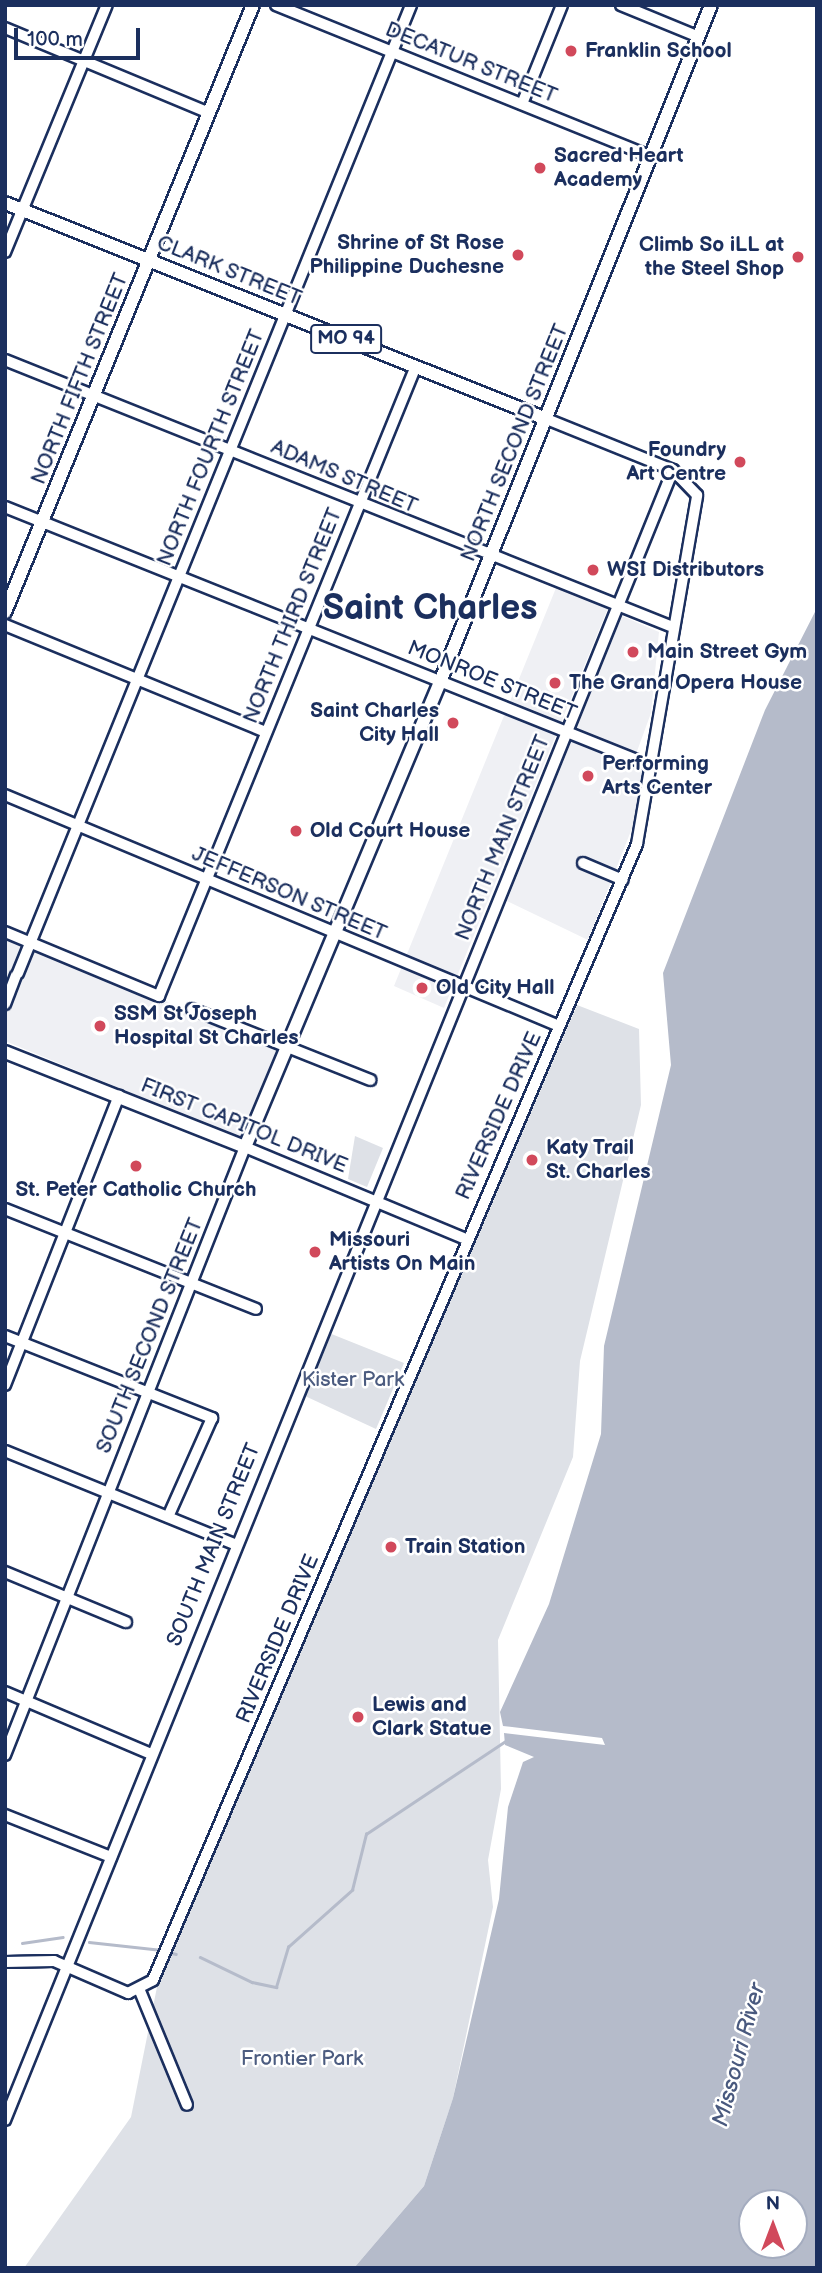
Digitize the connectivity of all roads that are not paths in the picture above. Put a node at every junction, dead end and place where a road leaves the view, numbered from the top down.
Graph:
1 (107, 5) edge
2 (253, 5) edge
3 (276, 5) edge
4 (411, 5) edge
5 (562, 5) edge
6 (621, 5) edge
7 (712, 5) edge
8 (5, 29) edge
9 (699, 37) junction
10 (392, 52) junction
11 (84, 61) junction
12 (522, 104) junction
13 (209, 113) junction
14 (653, 157) junction
15 (5, 203) edge
16 (23, 210) junction
17 (5, 252) edge
18 (149, 260) junction
19 (285, 315) junction
20 (5, 360) edge
21 (416, 366) junction
22 (95, 397) junction
23 (544, 418) junction
24 (230, 450) junction
25 (673, 470) junction
26 (360, 504) junction
27 (5, 507) edge
28 (42, 521) junction
29 (490, 558) junction
30 (181, 577) junction
31 (618, 608) junction
32 (5, 612) edge
33 (5, 625) edge
34 (670, 626) junction
35 (309, 628) junction
36 (139, 680) junction
37 (440, 682) junction
38 (266, 732) junction
39 (567, 733) junction
40 (652, 766) junction
41 (5, 795) edge
42 (78, 827) junction
43 (583, 863) dead end
44 (205, 880) junction
45 (623, 880) junction
46 (5, 932) edge
47 (333, 932) junction
48 (30, 942) junction
49 (463, 986) junction
50 (5, 1003) edge
51 (192, 1009) dead end
52 (559, 1026) junction
53 (288, 1045) junction
54 (5, 1052) edge
55 (370, 1080) dead end
56 (119, 1096) junction
57 (244, 1147) junction
58 (374, 1200) junction
59 (5, 1209) edge
60 (65, 1233) junction
61 (466, 1239) junction
62 (192, 1283) junction
63 (256, 1309) dead end
64 (5, 1336) edge
65 (22, 1343) junction
66 (5, 1385) edge
67 (148, 1393) junction
68 (5, 1451) edge
69 (107, 1492) junction
70 (168, 1517) junction
71 (236, 1545) junction
72 (5, 1572) edge
73 (68, 1598) junction
74 (126, 1622) dead end
75 (5, 1692) edge
76 (26, 1704) junction
77 (152, 1754) junction
78 (5, 1755) edge
79 (5, 1815) edge
80 (111, 1857) junction
81 (5, 1962) edge
82 (66, 1966) junction
83 (140, 1991) junction
84 (187, 2105) dead end
85 (5, 2120) edge

1 - 11 street
2 - 13 main road, NORTH FIFTH STREET
3 - 10 street, DECATUR STREET
4 - 10 street, NORTH FOURTH STREET
5 - 12 street
6 - 9 street
7 - 9 main road, NORTH SECOND STREET
8 - 11 street
9 - 14 main road, NORTH SECOND STREET
10 - 12 street, DECATUR STREET
10 - 19 street, NORTH FOURTH STREET
11 - 13 street
11 - 16 street
12 - 14 street, DECATUR STREET
13 - 18 main road, NORTH FIFTH STREET
14 - 23 main road, NORTH SECOND STREET
15 - 16 main road, CLARK STREET
16 - 17 street
16 - 18 main road, CLARK STREET
18 - 19 main road, CLARK STREET / MO 94
18 - 22 main road, NORTH FIFTH STREET
19 - 21 main road, CLARK STREET / MO 94
19 - 24 street, NORTH FOURTH STREET
20 - 22 street, ADAMS STREET
21 - 23 main road, CLARK STREET / MO 94
21 - 26 street, NORTH THIRD STREET
22 - 24 street, ADAMS STREET
22 - 28 main road, NORTH FIFTH STREET
23 - 25 street, CLARK STREET
23 - 29 main road, NORTH SECOND STREET
24 - 26 street, ADAMS STREET
24 - 30 street, NORTH FOURTH STREET
25 - 31 street, NORTH MAIN STREET
25 - 34 street, RIVERSIDE DRIVE
26 - 29 street, ADAMS STREET
26 - 35 street, NORTH THIRD STREET
27 - 28 street, MONROE STREET
28 - 30 street, MONROE STREET
28 - 32 main road, NORTH FIFTH STREET
29 - 31 street, ADAMS STREET
29 - 37 main road, NORTH SECOND STREET
30 - 35 street, MONROE STREET
30 - 36 street, NORTH FOURTH STREET
31 - 34 street, ADAMS STREET
31 - 39 street, NORTH MAIN STREET
33 - 36 street
34 - 40 street, RIVERSIDE DRIVE
35 - 37 street, MONROE STREET
35 - 38 street, NORTH THIRD STREET
36 - 38 street
36 - 42 street, NORTH FOURTH STREET
37 - 39 street, MONROE STREET
37 - 47 main road, NORTH SECOND STREET
38 - 44 street, NORTH THIRD STREET
39 - 40 street, MONROE STREET
39 - 49 street, NORTH MAIN STREET
40 - 45 street, RIVERSIDE DRIVE
41 - 42 street, JEFFERSON STREET
42 - 44 street, JEFFERSON STREET
42 - 48 street, NORTH FOURTH STREET
43 - 45 street
44 - 47 street, JEFFERSON STREET
44 - 48 street, NORTH THIRD STREET
45 - 52 street, RIVERSIDE DRIVE
46 - 48 street
47 - 49 street, JEFFERSON STREET
47 - 53 main road, SOUTH SECOND STREET
48 - 50 street, NORTH FOURTH STREET
49 - 52 street, JEFFERSON STREET
49 - 58 street, SOUTH MAIN STREET
51 - 53 street
52 - 61 street, RIVERSIDE DRIVE
53 - 55 street
53 - 57 main road, SOUTH SECOND STREET
54 - 56 main road, FIRST CAPITOL DRIVE
56 - 57 main road, FIRST CAPITOL DRIVE
56 - 60 street
57 - 58 street, FIRST CAPITOL DRIVE
57 - 62 street, SOUTH SECOND STREET
58 - 61 street, FIRST CAPITOL DRIVE
58 - 71 street, SOUTH MAIN STREET
59 - 60 street
60 - 62 street
60 - 65 street
61 - 83 street, RIVERSIDE DRIVE
62 - 63 street
62 - 67 street, SOUTH SECOND STREET
64 - 65 street
65 - 66 street
65 - 67 street
67 - 69 street, SOUTH SECOND STREET
67 - 70 street
68 - 69 street
69 - 70 street
69 - 73 street, SOUTH SECOND STREET
70 - 71 street
71 - 77 street, SOUTH MAIN STREET
72 - 73 street
73 - 74 street
73 - 76 street, SOUTH SECOND STREET
75 - 76 street
76 - 77 street
76 - 78 street, SOUTH SECOND STREET
77 - 80 street, SOUTH MAIN STREET
79 - 80 street
80 - 82 street, SOUTH MAIN STREET
81 - 82 street
82 - 83 street
82 - 85 street, SOUTH MAIN STREET
83 - 84 street

